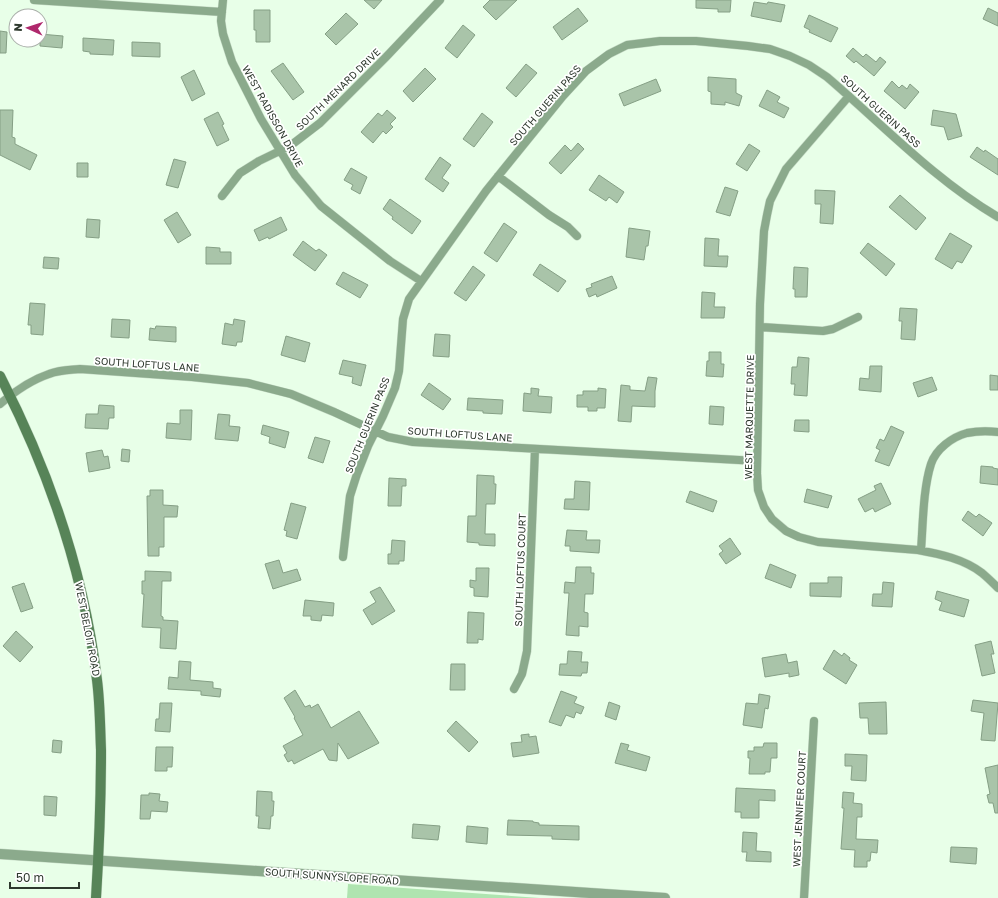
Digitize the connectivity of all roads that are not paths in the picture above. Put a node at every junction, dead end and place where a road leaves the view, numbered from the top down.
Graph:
1 (34, 0) edge
2 (223, 0) edge
3 (440, 0) edge
4 (222, 12) junction
5 (849, 96) junction
6 (280, 151) junction
7 (498, 176) junction
8 (222, 196) dead end
9 (998, 217) edge
10 (577, 236) dead end
11 (421, 281) junction
12 (858, 317) dead end
13 (760, 327) junction
14 (0, 376) edge
15 (10, 395) junction
16 (0, 399) edge
17 (0, 404) edge
18 (375, 431) junction
19 (998, 432) edge
20 (535, 449) junction
21 (757, 462) junction
22 (922, 550) junction
23 (343, 557) dead end
24 (998, 588) edge
25 (514, 689) dead end
26 (814, 721) dead end
27 (0, 854) edge
28 (98, 861) junction
29 (96, 898) edge
30 (665, 898) edge
31 (804, 898) edge

1 - 4 street
2 - 4 street, WEST RADISSON DRIVE
3 - 6 street, SOUTH MENARD DRIVE
4 - 6 street, WEST RADISSON DRIVE
5 - 7 street, SOUTH GUERIN PASS
5 - 9 street, SOUTH GUERIN PASS
5 - 13 street, WEST MARQUETTE DRIVE
6 - 8 street, SOUTH MENARD DRIVE
6 - 11 street, WEST RADISSON DRIVE
7 - 10 street
7 - 11 street, SOUTH GUERIN PASS
11 - 18 street, SOUTH GUERIN PASS
12 - 13 street
13 - 21 street, WEST MARQUETTE DRIVE
14 - 15 main road, WEST BELOIT ROAD
15 - 16 street
15 - 17 street
15 - 18 street, SOUTH LOFTUS LANE
15 - 28 main road, WEST BELOIT ROAD
18 - 20 street, SOUTH LOFTUS LANE
18 - 23 street, SOUTH GUERIN PASS
19 - 22 street
20 - 21 street, SOUTH LOFTUS LANE
20 - 25 street, SOUTH LOFTUS COURT
21 - 22 street, WEST MARQUETTE DRIVE
22 - 24 street, WEST MARQUETTE DRIVE
26 - 31 street, WEST JENNIFER COURT
27 - 28 street, SOUTH SUNNYSLOPE ROAD
28 - 29 main road, WEST BELOIT ROAD
28 - 30 street, SOUTH SUNNYSLOPE ROAD

